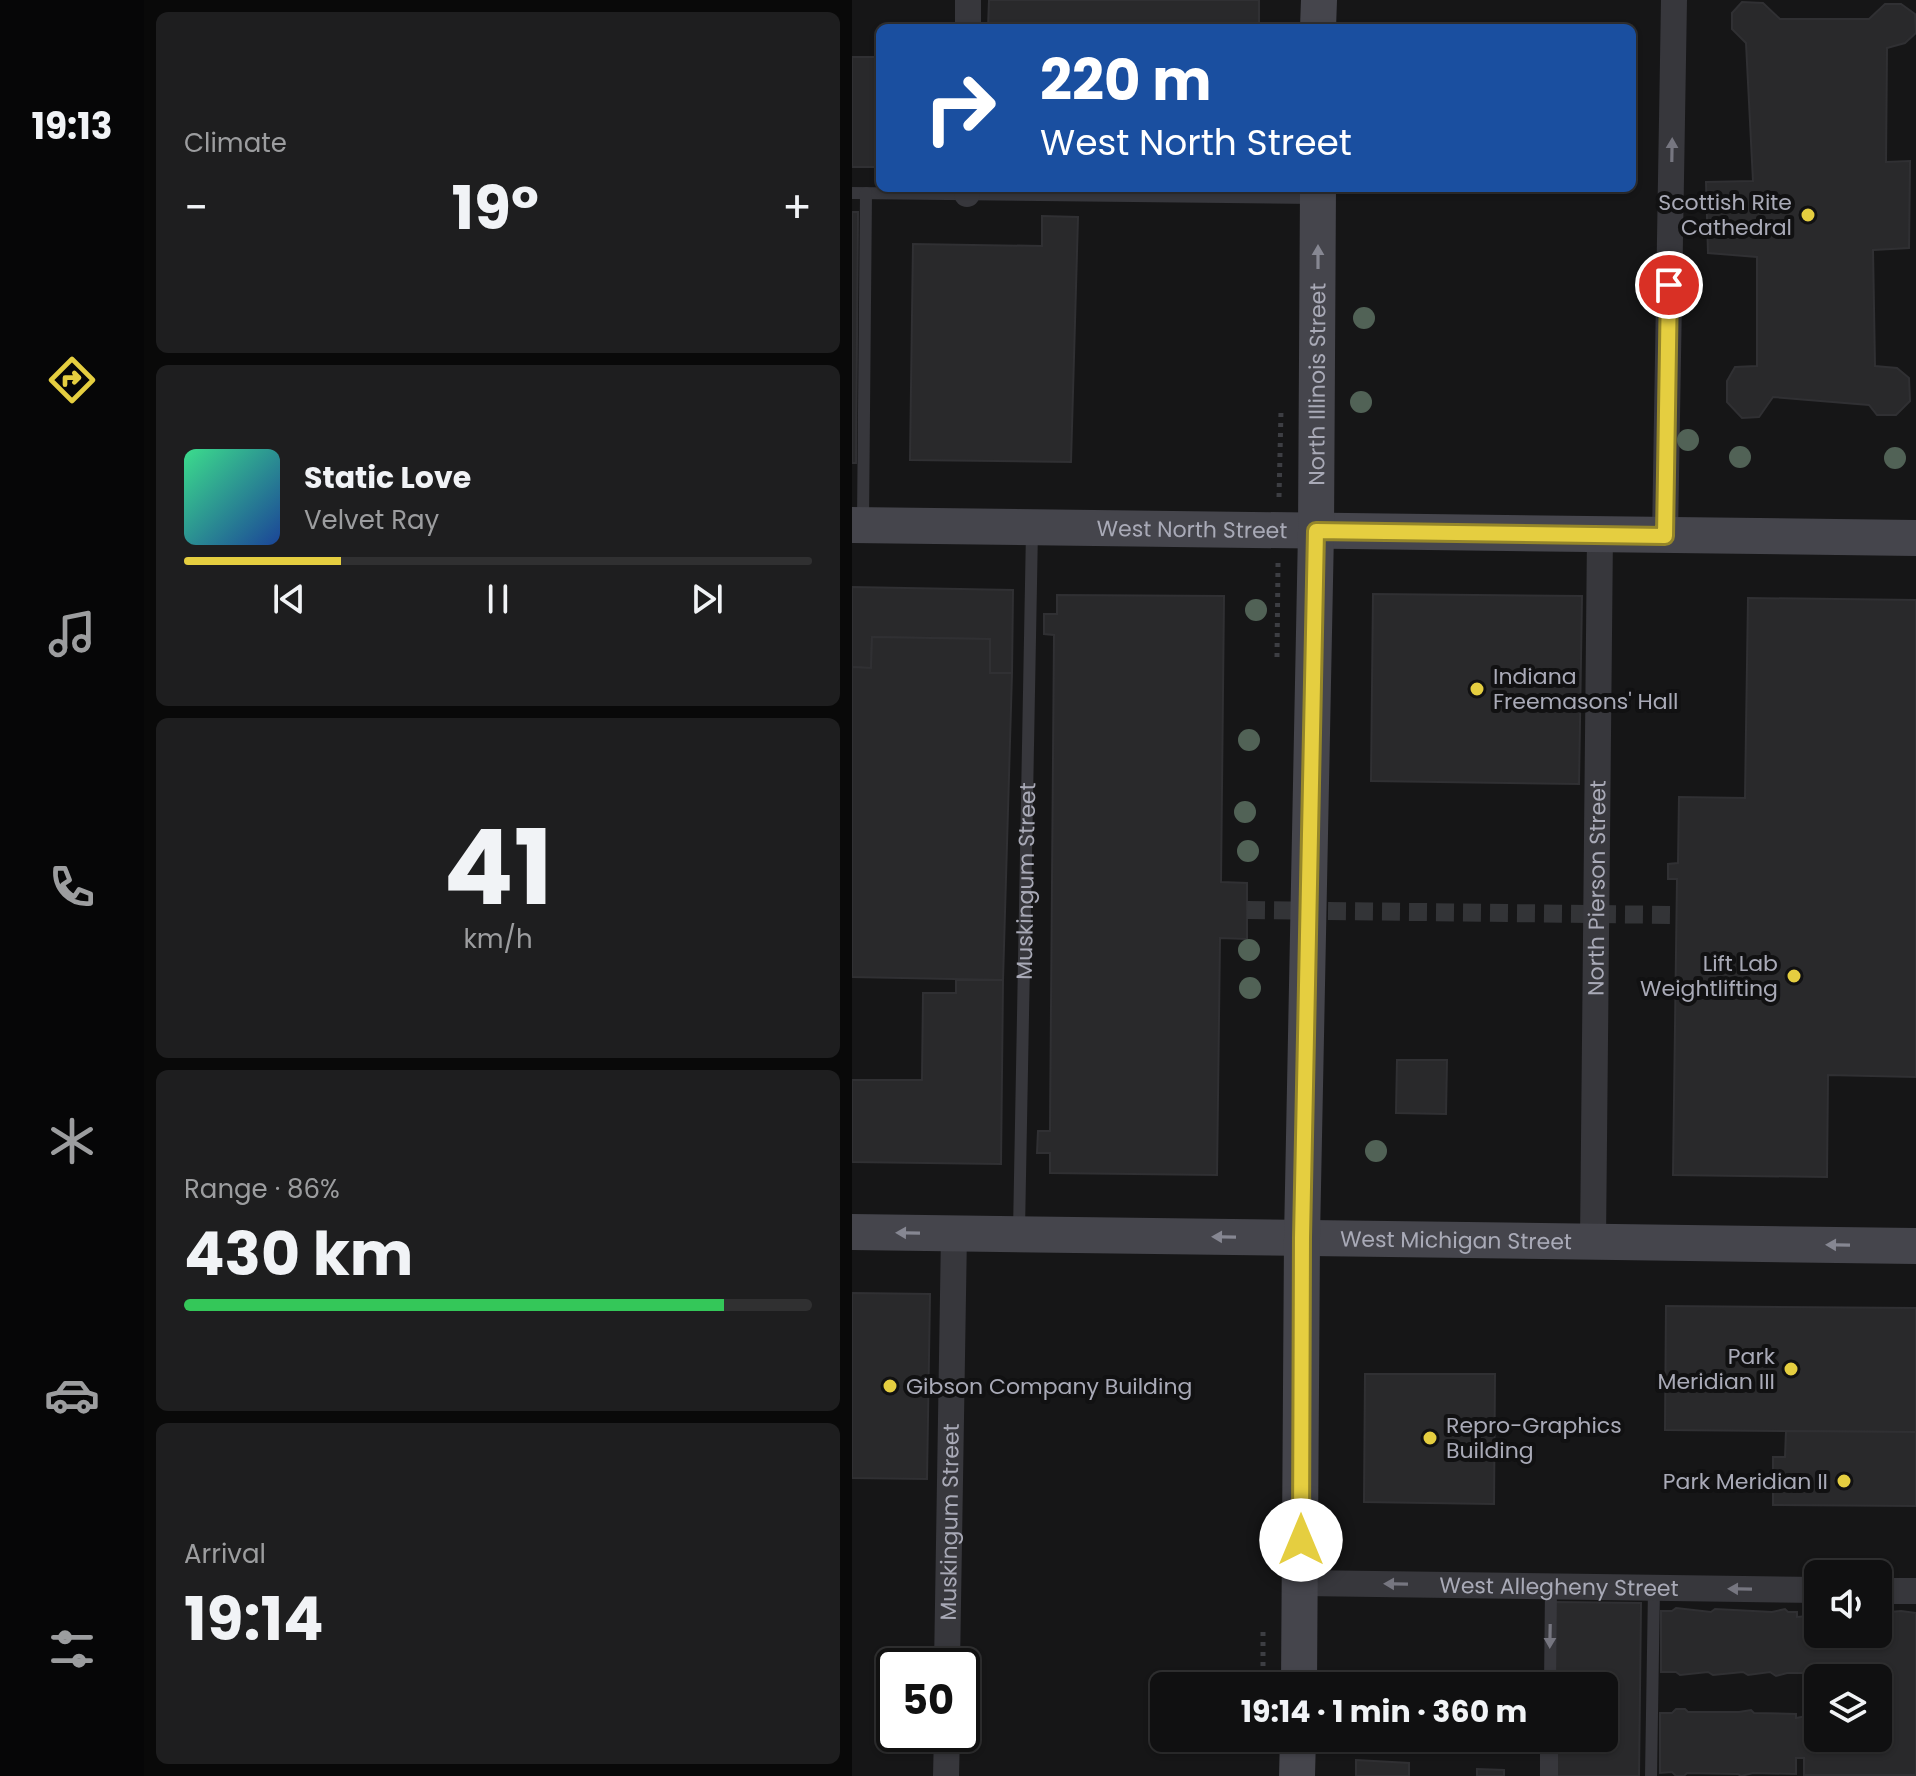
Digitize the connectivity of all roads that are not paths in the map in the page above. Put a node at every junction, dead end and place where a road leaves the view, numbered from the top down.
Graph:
1 (968, 0) edge
2 (1319, 0) edge
3 (1674, 0) edge
4 (968, 24) edge
5 (1318, 24) edge
6 (916, 192) edge
7 (1142, 192) edge
8 (852, 193) edge
9 (866, 193) junction
10 (1318, 193) edge
11 (857, 525) edge
12 (1032, 528) junction
13 (1316, 531) junction
14 (1600, 534) junction
15 (1665, 536) junction
16 (1916, 538) edge
17 (852, 1232) edge
18 (954, 1233) junction
19 (1019, 1234) junction
20 (1302, 1238) junction
21 (1593, 1242) junction
22 (1916, 1246) edge
23 (1301, 1583) junction
24 (1551, 1587) junction
25 (1654, 1588) junction
26 (1804, 1590) edge
27 (1892, 1591) edge
28 (1916, 1591) edge
29 (947, 1648) edge
30 (1299, 1672) edge
31 (1550, 1672) edge
32 (947, 1752) edge
33 (1298, 1752) edge
34 (1549, 1752) edge
35 (946, 1776) edge
36 (1297, 1776) edge
37 (1549, 1776) edge
38 (1651, 1776) edge

1 - 4 street
2 - 5 main road
15 -> 3 street
6 - 9 lane
7 - 10 lane
8 - 9 lane
9 - 11 lane
13 -> 10 main road, North Illinois Street
11 - 12 main road, West North Street
12 - 13 main road, West North Street
12 - 19 lane, Muskingum Street
13 - 14 main road, West North Street
13 - 20 main road, North Illinois Street
14 - 15 main road, West North Street
14 - 21 street, North Pierson Street
15 - 16 main road, West North Street
18 -> 17 main road, West Michigan Street
18 - 19 main road, West Michigan Street
18 - 29 street, Muskingum Street
20 -> 19 main road, West Michigan Street
20 - 21 main road, West Michigan Street
20 - 23 main road, North Illinois Street
22 -> 21 main road, West Michigan Street
24 -> 23 street, West Allegheny Street
23 - 30 main road, North Illinois Street
24 - 25 street, West Allegheny Street
24 -> 31 lane
26 -> 25 street, West Allegheny Street
25 - 38 lane
27 - 28 street
32 - 35 street
33 - 36 main road
34 - 37 street

